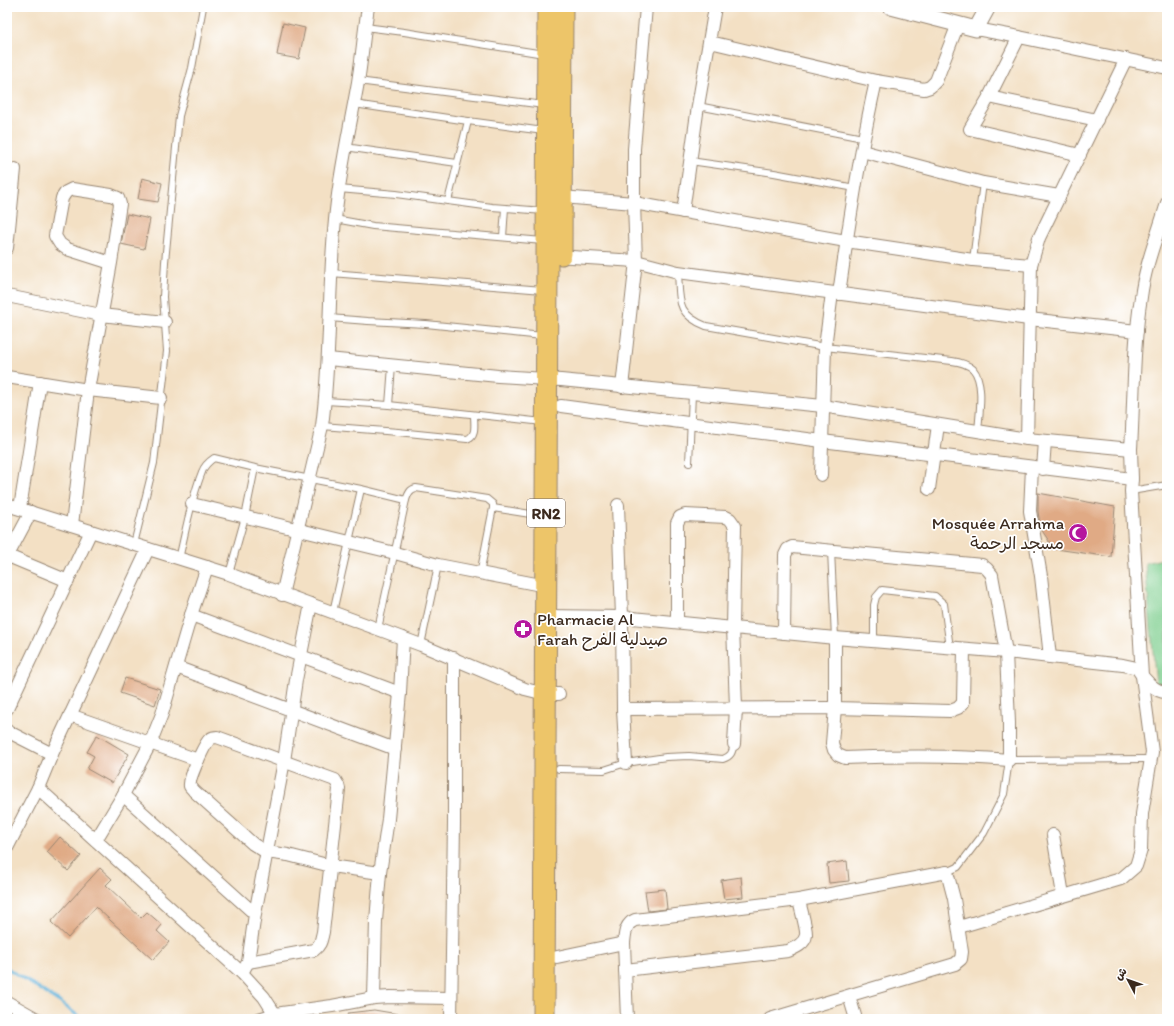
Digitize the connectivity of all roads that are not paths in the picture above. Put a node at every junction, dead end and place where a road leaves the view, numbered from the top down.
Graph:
1 (203, 7) edge
2 (368, 7) edge
3 (548, 7) edge
4 (562, 7) edge
5 (646, 7) edge
6 (716, 7) edge
7 (891, 7) edge
8 (988, 7) edge
9 (920, 10) edge
10 (958, 24) junction
11 (365, 27) junction
12 (976, 29) junction
13 (1019, 37) junction
14 (710, 42) junction
15 (547, 54) junction
16 (1126, 59) junction
17 (1167, 68) edge
18 (358, 81) junction
19 (876, 81) junction
20 (989, 97) junction
21 (354, 104) junction
22 (547, 105) junction
23 (698, 106) junction
24 (1097, 120) junction
25 (468, 121) junction
26 (547, 131) junction
27 (863, 138) junction
28 (345, 147) junction
29 (862, 151) junction
30 (1080, 155) junction
31 (690, 161) junction
32 (457, 163) junction
33 (15, 169) dead end
34 (983, 183) junction
35 (855, 188) junction
36 (339, 189) junction
37 (1059, 196) junction
38 (448, 201) junction
39 (634, 203) junction
40 (1167, 203) edge
41 (554, 204) junction
42 (505, 208) junction
43 (683, 212) junction
44 (335, 219) junction
45 (503, 237) junction
46 (846, 241) junction
47 (7, 248) edge
48 (552, 251) junction
49 (973, 260) junction
50 (636, 261) junction
51 (111, 263) junction
52 (1031, 265) junction
53 (678, 272) junction
54 (331, 273) junction
55 (547, 290) junction
56 (835, 294) junction
57 (7, 296) edge
58 (101, 315) junction
59 (329, 318) junction
60 (1029, 319) junction
61 (164, 322) junction
62 (1137, 331) junction
63 (547, 336) junction
64 (825, 347) junction
65 (328, 360) junction
66 (392, 366) junction
67 (7, 377) edge
68 (554, 380) junction
69 (40, 382) junction
70 (622, 387) junction
71 (88, 390) junction
72 (692, 394) junction
73 (162, 398) junction
74 (326, 401) junction
75 (389, 405) junction
76 (561, 406) junction
77 (823, 406) junction
78 (474, 415) junction
79 (547, 422) junction
80 (691, 422) junction
81 (938, 425) junction
82 (322, 426) junction
83 (978, 432) junction
84 (1027, 439) junction
85 (822, 440) junction
86 (1045, 441) junction
87 (1131, 449) junction
88 (933, 455) junction
89 (688, 462) dead end
90 (255, 468) junction
91 (1038, 468) junction
92 (821, 474) dead end
93 (309, 479) junction
94 (1131, 485) junction
95 (1167, 485) edge
96 (361, 489) junction
97 (930, 489) dead end
98 (406, 500) junction
99 (192, 504) junction
100 (7, 505) edge
101 (618, 505) dead end
102 (493, 508) junction
103 (25, 510) junction
104 (245, 517) junction
105 (546, 517) junction
106 (72, 525) junction
107 (297, 529) junction
108 (92, 531) junction
109 (348, 542) junction
110 (134, 544) junction
111 (148, 549) junction
112 (832, 550) junction
113 (395, 553) junction
114 (7, 556) edge
115 (179, 559) junction
116 (438, 565) junction
117 (207, 568) junction
118 (229, 574) junction
119 (480, 574) junction
120 (68, 581) junction
121 (546, 586) junction
122 (282, 594) junction
123 (311, 604) junction
124 (333, 612) junction
125 (191, 616) junction
126 (552, 616) junction
127 (622, 617) junction
128 (677, 622) junction
129 (733, 627) junction
130 (378, 629) junction
131 (784, 633) junction
132 (403, 638) junction
133 (835, 638) junction
134 (874, 642) junction
135 (421, 645) junction
136 (950, 648) junction
137 (964, 649) junction
138 (1006, 652) junction
139 (301, 656) junction
140 (454, 658) junction
141 (1050, 658) junction
142 (176, 667) junction
143 (1142, 676) junction
144 (1167, 692) edge
145 (400, 693) junction
146 (552, 694) junction
147 (736, 707) junction
148 (7, 708) edge
149 (835, 708) junction
150 (623, 709) junction
151 (292, 710) junction
152 (70, 715) junction
153 (7, 731) edge
154 (150, 744) junction
155 (734, 744) joint
156 (395, 748) junction
157 (52, 754) junction
158 (1150, 759) junction
159 (198, 760) junction
160 (1009, 760) junction
161 (284, 761) junction
162 (626, 763) junction
163 (559, 769) junction
164 (38, 788) junction
165 (123, 795) junction
166 (1053, 835) dead end
167 (96, 840) junction
168 (7, 848) edge
169 (266, 852) junction
170 (331, 866) junction
171 (947, 872) junction
172 (380, 873) junction
173 (1063, 896) junction
174 (799, 900) junction
175 (255, 914) junction
176 (958, 928) junction
177 (624, 943) junction
178 (557, 957) junction
179 (248, 962) junction
180 (625, 970) junction
181 (242, 973) junction
182 (849, 996) junction
183 (374, 998) junction
184 (451, 998) junction
185 (7, 1002) edge
186 (276, 1016) edge
187 (37, 1019) edge
188 (259, 1019) edge
189 (451, 1019) edge
190 (544, 1019) edge
191 (557, 1019) edge
192 (627, 1019) edge
193 (770, 1019) edge
194 (856, 1019) edge

1 - 61 lane
2 - 11 street
3 - 15 highway, RN2
4 - 41 highway, RN2
5 - 39 street
6 - 14 street
7 - 9 street
8 - 12 street
9 - 10 street
10 - 12 street
10 - 19 street
11 - 15 lane
11 - 18 street
12 - 13 street
13 - 16 street
13 - 20 street
14 - 19 street
14 - 23 street
15 - 22 highway, RN2
16 - 17 street
16 - 24 street
18 - 21 street
18 - 22 lane
19 - 27 street
20 - 24 street
20 - 30 street
21 - 25 lane
21 - 28 street
22 - 26 highway, RN2
23 - 27 lane
23 - 31 street
24 - 30 street
25 - 26 lane
25 - 32 lane
26 - 41 highway, RN2
27 - 29 street
28 - 32 lane
28 - 36 street
29 - 34 street
29 - 35 street
30 - 37 street
31 - 35 lane
31 - 43 street
32 - 38 lane
33 - 47 street
34 - 37 street
34 - 49 lane
35 - 46 street
36 - 38 lane
36 - 44 street
37 - 52 street
38 - 42 lane
39 - 41 street
39 - 43 street
39 - 50 street
40 - 62 street
41 - 42 lane
41 - 48 highway, RN2
42 - 45 lane
43 - 46 street
44 - 45 lane
44 - 54 street
45 - 48 lane
46 - 49 street
46 - 56 street
48 - 50 street
48 - 55 highway, RN2
48 - 68 highway, RN2
49 - 52 street
50 - 53 street
50 - 70 street
51 - 51 street
51 - 58 street
52 - 60 street
53 - 56 street
53 - 64 lane
54 - 55 lane
54 - 59 street
55 - 63 highway, RN2
56 - 60 street
56 - 64 street
57 - 58 street
58 - 61 street
58 - 71 street
59 - 63 lane
59 - 65 street
60 - 62 street
60 - 84 street
61 - 73 lane
62 - 87 street
63 - 68 highway, RN2
64 - 77 street
64 - 83 lane
65 - 66 street
65 - 74 street
66 - 68 street
66 - 75 lane
67 - 69 street
68 - 70 street
68 - 76 highway, RN2
68 - 79 highway, RN2
69 - 71 street
69 - 103 street
70 - 72 street
71 - 73 street
71 - 106 street
72 - 77 street
72 - 80 lane
73 - 110 lane
74 - 75 lane
74 - 82 street
75 - 78 lane
76 - 80 street
76 - 126 highway, RN2
77 - 81 street
77 - 85 street
78 - 79 lane
78 - 82 lane
79 - 105 highway, RN2
80 - 85 street
80 - 89 lane
81 - 83 street
81 - 88 street
82 - 93 street
83 - 84 street
84 - 86 street
85 - 88 street
85 - 92 street
86 - 87 street
86 - 91 street
87 - 94 street
88 - 91 street
88 - 97 street
90 - 93 lane
90 - 99 lane
90 - 104 lane
91 - 94 street
91 - 141 street
93 - 96 lane
93 - 107 street
94 - 95 lane
94 - 143 street
96 - 98 lane
96 - 109 lane
98 - 102 lane
98 - 113 lane
99 - 104 street
99 - 115 lane
100 - 103 street
101 - 127 street
102 - 105 lane
102 - 119 lane
103 - 106 street
103 - 114 street
104 - 107 street
104 - 118 lane
105 - 121 highway, RN2
106 - 108 street
107 - 109 street
107 - 122 street
108 - 110 street
108 - 120 street
109 - 113 street
109 - 124 lane
110 - 111 street
111 - 115 street
111 - 152 street
112 - 131 street
112 - 133 lane
112 - 138 street
113 - 116 street
113 - 130 lane
114 - 120 street
115 - 117 street
116 - 119 street
116 - 135 lane
117 - 118 street
117 - 125 street
118 - 122 street
119 - 121 street
120 - 148 street
121 - 126 highway, RN2
122 - 123 street
123 - 124 street
123 - 139 street
124 - 130 street
125 - 139 street
125 - 142 street
126 - 127 street
126 - 146 highway, RN2
127 - 128 street
127 - 150 street
128 - 129 street
128 - 129 street
129 - 131 street
129 - 147 street
130 - 132 street
131 - 133 street
132 - 135 street
132 - 145 street
133 - 134 street
133 - 149 street
134 - 136 street
134 - 136 lane
135 - 140 street
136 - 137 street
137 - 138 street
137 - 149 street
138 - 141 street
138 - 160 street
139 - 145 street
139 - 151 street
140 - 146 street
140 - 184 street
141 - 143 street
142 - 151 street
142 - 154 street
143 - 144 street
143 - 158 street
145 - 156 street
146 - 163 highway, RN2
146 - 190 highway, RN2
147 - 149 street
147 - 150 street
147 - 155 street
149 - 160 street
150 - 162 street
151 - 156 street
151 - 161 street
152 - 154 street
152 - 157 street
153 - 157 street
154 - 159 street
154 - 165 street
155 - 162 lane
156 - 172 street
157 - 164 street
158 - 160 lane
158 - 173 street
159 - 161 street
159 - 169 street
160 - 171 lane
161 - 169 street
161 - 170 street
162 - 163 lane
163 - 178 highway, RN2
164 - 167 street
164 - 168 street
165 - 167 street
165 - 175 street
166 - 173 street
167 - 181 street
169 - 170 street
169 - 175 street
170 - 172 street
170 - 179 street
171 - 174 street
171 - 176 street
172 - 183 street
173 - 176 street
174 - 177 street
174 - 180 street
175 - 179 street
176 - 182 street
177 - 178 street
177 - 180 street
178 - 191 highway, RN2
179 - 181 street
180 - 192 street
181 - 186 street
182 - 193 street
182 - 194 street
183 - 184 street
183 - 186 street
184 - 189 street
185 - 187 street
186 - 188 street

